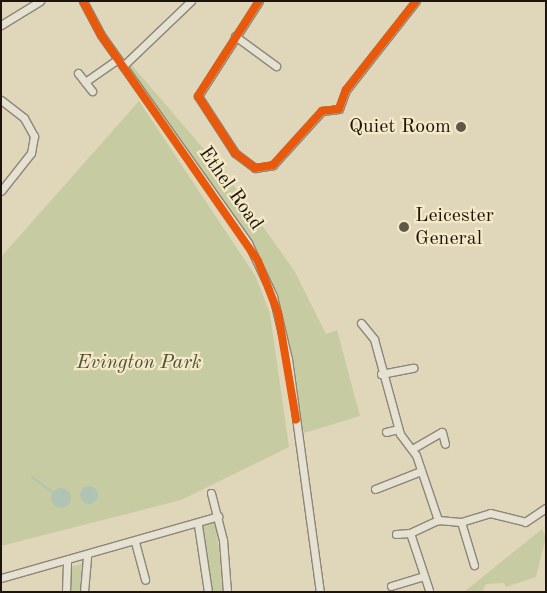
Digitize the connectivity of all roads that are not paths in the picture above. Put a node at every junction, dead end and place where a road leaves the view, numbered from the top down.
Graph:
1 (40, 1) edge
2 (83, 1) edge
3 (191, 1) edge
4 (259, 1) edge
5 (416, 1) edge
6 (1, 25) edge
7 (235, 36) junction
8 (118, 59) junction
9 (123, 66) junction
10 (276, 66) dead end
11 (78, 74) dead end
12 (85, 82) junction
13 (92, 91) dead end
14 (1, 100) edge
15 (1, 192) edge
16 (361, 323) dead end
17 (413, 368) dead end
18 (381, 374) junction
19 (398, 429) junction
20 (386, 432) dead end
21 (445, 444) dead end
22 (412, 449) junction
23 (422, 471) junction
24 (375, 489) dead end
25 (211, 493) dead end
26 (546, 508) edge
27 (218, 516) junction
28 (438, 520) junction
29 (461, 522) junction
30 (198, 525) junction
31 (410, 533) junction
32 (396, 534) dead end
33 (135, 542) junction
34 (87, 555) junction
35 (469, 558) junction
36 (67, 560) junction
37 (460, 562) dead end
38 (474, 565) dead end
39 (424, 576) junction
40 (1, 578) edge
41 (145, 580) dead end
42 (391, 586) dead end
43 (429, 590) dead end
44 (66, 592) edge
45 (84, 592) edge
46 (208, 592) edge
47 (227, 592) edge
48 (320, 592) edge

1 - 6 street
2 - 8 street, Ethel Road
3 - 9 street
4 - 7 street
5 - 7 street
7 - 10 street
8 - 9 street, Ethel Road
8 - 12 street
9 - 48 street, Ethel Road
11 - 12 street
12 - 13 street
14 - 15 street
16 - 18 street
17 - 18 street
18 - 19 street
19 - 20 street
19 - 22 street
21 - 22 street
22 - 23 street
23 - 24 street
23 - 28 street
25 - 27 street
26 - 29 street
27 - 30 street
27 - 47 street
28 - 29 street
28 - 31 street
29 - 35 street
30 - 33 street
30 - 46 street
31 - 32 street
31 - 39 street
33 - 34 street
33 - 41 street
34 - 36 street
34 - 45 street
35 - 37 street
35 - 38 street
36 - 40 street
36 - 44 street
39 - 42 street
39 - 43 street

